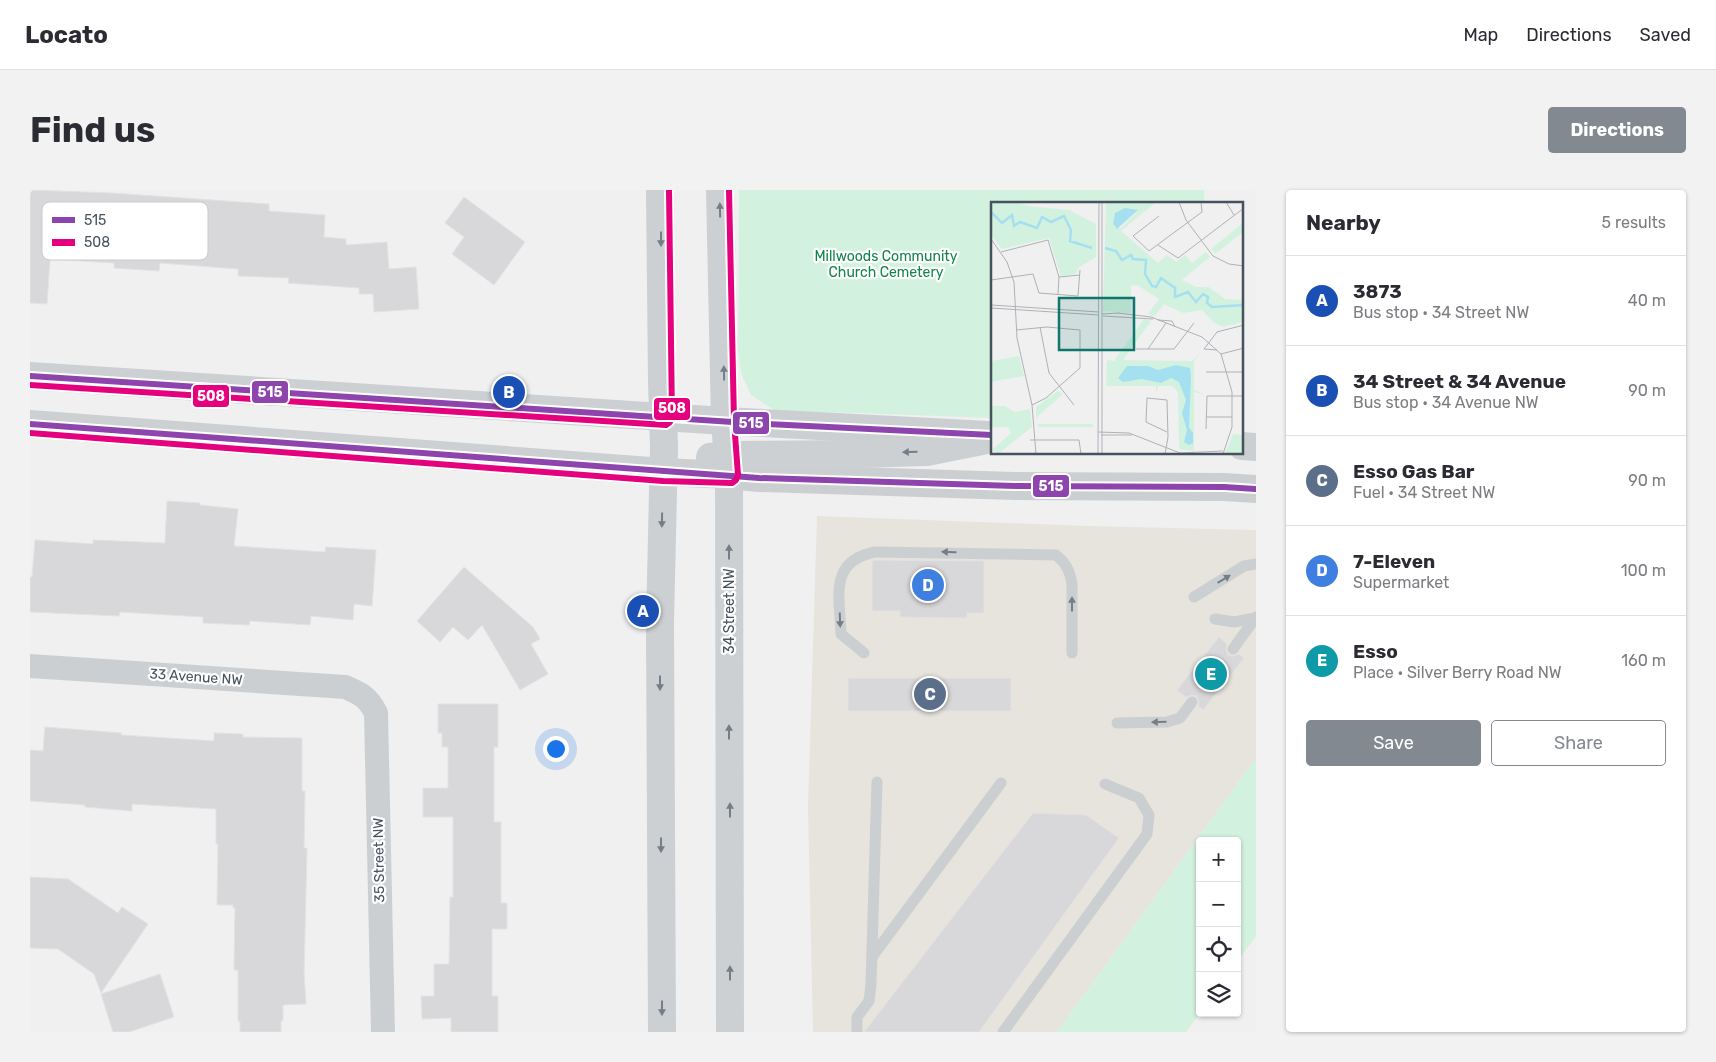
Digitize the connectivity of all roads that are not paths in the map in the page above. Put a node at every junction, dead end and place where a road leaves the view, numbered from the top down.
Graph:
1 (660, 190) edge
2 (720, 190) edge
3 (30, 376) edge
4 (662, 417) junction
5 (725, 422) junction
6 (30, 424) edge
7 (991, 435) edge
8 (991, 439) edge
9 (728, 465) junction
10 (664, 472) junction
11 (1256, 489) edge
12 (1256, 564) edge
13 (1194, 597) dead end
14 (1256, 618) edge
15 (1215, 619) dead end
16 (1233, 649) dead end
17 (864, 652) dead end
18 (1072, 653) dead end
19 (30, 666) edge
20 (361, 694) joint
21 (1192, 702) dead end
22 (1117, 723) dead end
23 (877, 782) dead end
24 (1001, 783) dead end
25 (1106, 784) dead end
26 (872, 957) junction
27 (383, 1032) edge
28 (662, 1032) edge
29 (730, 1032) edge
30 (857, 1032) edge
31 (1003, 1032) edge

1 -> 4 main road
5 -> 2 main road, 34 Street NW
3 - 4 main road
4 - 5 main road
4 - 10 main road
5 - 7 street
5 - 9 main road, 34 Street NW
6 - 10 main road
8 -> 9 main road
9 - 10 main road
9 - 11 street
29 -> 9 main road, 34 Street NW
10 -> 28 main road
13 -> 12 lane
14 - 15 lane
14 - 16 lane
18 -> 17 lane
19 - 20 street, 33 Avenue NW
20 - 27 street, 35 Street NW
21 -> 22 lane
23 - 26 lane
24 - 26 lane
25 - 31 lane
26 - 30 lane

